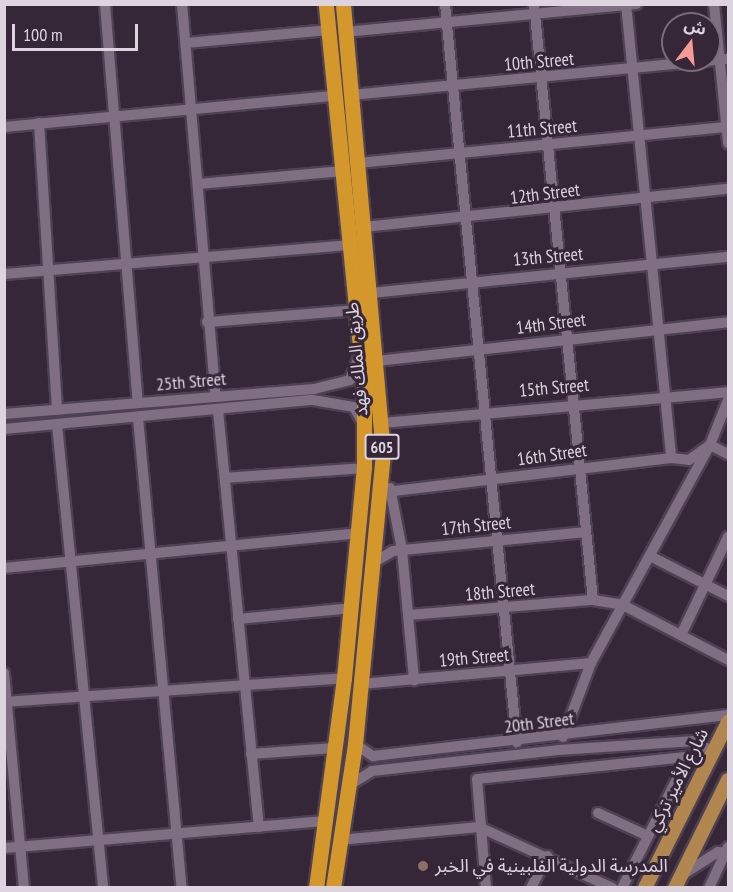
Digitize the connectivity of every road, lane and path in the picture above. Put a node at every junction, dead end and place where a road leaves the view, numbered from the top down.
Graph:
1 (105, 4) edge
2 (182, 4) edge
3 (327, 4) edge
4 (342, 4) edge
5 (445, 4) edge
6 (714, 4) edge
7 (630, 5) edge
8 (534, 10) edge
9 (446, 22) junction
10 (329, 30) junction
11 (345, 32) junction
12 (186, 43) junction
13 (724, 60) edge
14 (633, 70) junction
15 (541, 79) junction
16 (452, 86) junction
17 (351, 95) junction
18 (336, 96) junction
19 (191, 108) junction
20 (113, 116) junction
21 (39, 123) junction
22 (4, 127) edge
23 (728, 127) edge
24 (639, 138) junction
25 (729, 143) edge
26 (547, 144) junction
27 (458, 154) junction
28 (358, 163) junction
29 (343, 171) junction
30 (198, 184) junction
31 (729, 189) edge
32 (645, 198) junction
33 (554, 210) junction
34 (465, 220) junction
35 (364, 227) junction
36 (349, 245) junction
37 (204, 256) junction
38 (729, 257) edge
39 (126, 262) junction
40 (651, 268) junction
41 (48, 270) junction
42 (560, 270) junction
43 (4, 274) edge
44 (470, 282) junction
45 (371, 292) junction
46 (356, 310) junction
47 (207, 322) junction
48 (729, 322) edge
49 (656, 329) junction
50 (567, 338) junction
51 (476, 350) junction
52 (360, 353) junction
53 (377, 361) junction
54 (729, 392) edge
55 (313, 395) junction
56 (216, 397) junction
57 (668, 399) junction
58 (574, 402) junction
59 (138, 403) junction
60 (728, 405) edge
61 (57, 409) junction
62 (218, 410) junction
63 (483, 412) junction
64 (4, 414) edge
65 (138, 418) junction
66 (382, 423) junction
67 (57, 425) junction
68 (4, 429) edge
69 (364, 429) junction
70 (711, 445) junction
71 (729, 454) edge
72 (671, 458) junction
73 (364, 468) junction
74 (580, 468) junction
75 (225, 478) junction
76 (380, 480) junction
77 (490, 480) junction
78 (394, 491) junction
79 (586, 532) junction
80 (360, 533) junction
81 (729, 537) edge
82 (496, 541) junction
83 (230, 545) junction
84 (402, 550) junction
85 (152, 553) junction
86 (650, 556) junction
87 (71, 561) junction
88 (373, 562) junction
89 (4, 568) edge
90 (705, 584) junction
91 (729, 596) edge
92 (593, 600) junction
93 (623, 605) junction
94 (352, 608) junction
95 (505, 609) junction
96 (409, 615) junction
97 (238, 619) junction
98 (681, 635) junction
99 (729, 660) edge
100 (591, 663) junction
101 (513, 672) junction
102 (4, 673) edge
103 (344, 678) junction
104 (414, 680) junction
105 (244, 682) junction
106 (361, 684) junction
107 (164, 689) junction
108 (85, 695) junction
109 (6, 702) edge
110 (729, 715) edge
111 (729, 722) edge
112 (691, 724) junction
113 (563, 737) junction
114 (695, 741) junction
115 (517, 743) junction
116 (355, 744) junction
117 (334, 748) junction
118 (711, 751) junction
119 (251, 754) junction
120 (373, 756) junction
121 (476, 761) junction
122 (372, 771) junction
123 (477, 779) junction
124 (729, 780) edge
125 (348, 786) junction
126 (598, 813) dead end
127 (326, 821) junction
128 (259, 827) junction
129 (479, 828) junction
130 (177, 834) junction
131 (648, 836) junction
132 (99, 840) junction
133 (339, 840) junction
134 (22, 846) junction
135 (4, 848) edge
136 (728, 851) edge
137 (547, 856) junction
138 (678, 882) edge
139 (24, 888) edge
140 (103, 888) edge
141 (182, 888) edge
142 (316, 888) edge
143 (333, 888) edge
144 (486, 888) edge
145 (531, 888) edge
146 (613, 888) edge
147 (622, 888) edge
148 (645, 888) edge
149 (709, 888) edge

1 - 20 street
2 - 12 street
3 - 10 highway, طريق الملك فهد / 605
4 - 11 highway, طريق الملك فهد / 605
5 - 9 street
6 - 13 street
7 - 8 street
7 - 14 street
8 - 9 street
8 - 15 street
9 - 11 street
9 - 16 street
10 - 12 street
10 - 18 highway, طريق الملك فهد / 605
11 - 17 highway, طريق الملك فهد / 605
12 - 19 street
13 - 14 street, 10th Street
13 - 23 street
14 - 15 street, 10th Street
14 - 24 street
15 - 16 street, 10th Street
15 - 26 street
16 - 17 street, 10th Street
16 - 27 street
17 - 28 highway, طريق الملك فهد / 605
18 - 19 street
18 - 29 highway, طريق الملك فهد / 605
19 - 20 street
19 - 30 street
20 - 21 street
20 - 39 street
21 - 22 street
21 - 41 street
23 - 24 street, 11th Street
23 - 25 street
24 - 26 street, 11th Street
24 - 32 street
26 - 27 street, 11th Street
26 - 33 street
27 - 28 street, 11th Street
27 - 34 street
28 - 35 highway, طريق الملك فهد / 605
29 - 30 street
29 - 36 highway, طريق الملك فهد / 605
30 - 37 street
31 - 32 street, 12th Street
32 - 33 street, 12th Street
32 - 40 street
33 - 34 street, 12th Street
33 - 42 street
34 - 35 street, 12th Street
34 - 44 street
35 - 45 highway, طريق الملك فهد / 605
36 - 37 street
36 - 46 highway, طريق الملك فهد / 605
37 - 39 street
37 - 47 street
38 - 40 street, 13th Street
39 - 41 street
39 - 59 street
40 - 42 street, 13th Street
40 - 49 street
41 - 43 street
41 - 61 street
42 - 44 street, 13th Street
42 - 50 street
44 - 45 street, 13th Street
44 - 51 street
45 - 53 highway, طريق الملك فهد / 605
46 - 47 street
46 - 52 highway, طريق الملك فهد / 605
47 - 56 street
48 - 49 street, 14th Street
49 - 50 street, 14th Street
49 - 57 street
50 - 51 street, 14th Street
50 - 58 street
51 - 53 street, 14th Street
51 - 63 street
52 - 55 street, 25th Street
52 - 69 highway, طريق الملك فهد / 605
53 - 66 highway, طريق الملك فهد / 605
54 - 57 street, 15th Street
55 - 56 street, 25th Street
55 - 62 street, 25th Street
55 - 69 street, 25th Street
56 - 59 street, 25th Street
57 - 58 street, 15th Street
57 - 72 street
58 - 63 street, 15th Street
58 - 74 street
59 - 61 street, 25th Street
60 - 70 street
61 - 64 street, 25th Street
62 - 65 street, 25th Street
62 - 75 street
63 - 66 street, 15th Street
63 - 77 street
65 - 67 street, 25th Street
65 - 85 street
66 - 76 highway, طريق الملك فهد / 605
67 - 68 street, 25th Street
67 - 87 street
69 - 73 highway, طريق الملك فهد / 605
70 - 71 street
70 - 72 street, 16th Street
70 - 86 street
72 - 74 street, 16th Street
73 - 75 street
73 - 80 highway, طريق الملك فهد / 605
74 - 77 street, 16th Street
74 - 79 street
75 - 83 street
76 - 78 street
76 - 88 highway, طريق الملك فهد / 605
77 - 78 street, 16th Street
77 - 82 street
78 - 84 street
79 - 82 street, 17th Street
79 - 92 street
80 - 83 street
80 - 94 highway, طريق الملك فهد / 605
81 - 90 street
82 - 84 street, 17th Street
82 - 95 street
83 - 85 street
83 - 97 street
84 - 88 street, 17th Street
84 - 96 street
85 - 87 street
85 - 107 street
86 - 90 street
86 - 93 street
87 - 89 street
87 - 108 street
88 - 106 highway, طريق الملك فهد / 605
90 - 91 street
90 - 98 street
92 - 93 street, 18th Street
92 - 95 street, 18th Street
93 - 98 street, 18th Street
93 - 100 street
94 - 97 street
94 - 103 highway, طريق الملك فهد / 605
95 - 96 street, 18th Street
95 - 101 street
96 - 104 street
97 - 105 street
98 - 99 street, 18th Street
100 - 101 street, 19th Street
100 - 113 street
101 - 104 street, 19th Street
101 - 115 street
102 - 109 street
103 - 105 street
103 - 117 highway, طريق الملك فهد / 605
104 - 106 street, 19th Street
105 - 107 street
105 - 119 street
106 - 116 highway, طريق الملك فهد / 605
107 - 108 street
107 - 130 street
108 - 109 street
108 - 132 street
109 - 134 street
110 - 112 street, 20th Street
111 - 118 main road, شارع الأمير تركي
112 - 113 street, 20th Street
112 - 114 street
113 - 115 street, 20th Street
114 - 118 street
114 - 121 street, 20th Street
115 - 120 street, 20th Street
116 - 120 street
116 - 125 highway, طريق الملك فهد / 605
117 - 119 street
117 - 127 highway, طريق الملك فهد / 605
118 - 148 main road, شارع الأمير تركي
119 - 128 street
120 - 122 street
121 - 122 street, 20th Street
121 - 123 street
122 - 125 street, 20th Street
123 - 129 street
123 - 131 street
124 - 138 main road
125 - 133 highway, طريق الملك فهد / 605
126 - 131 street
127 - 128 street
127 - 142 highway, طريق الملك فهد / 605
128 - 130 street
129 - 133 street
129 - 137 street
129 - 144 street
130 - 132 street
130 - 141 street
131 - 147 street
132 - 134 street
132 - 140 street
133 - 143 highway, طريق الملك فهد / 605
134 - 135 street
134 - 139 street
136 - 138 street
136 - 149 street
137 - 145 street
137 - 146 street

